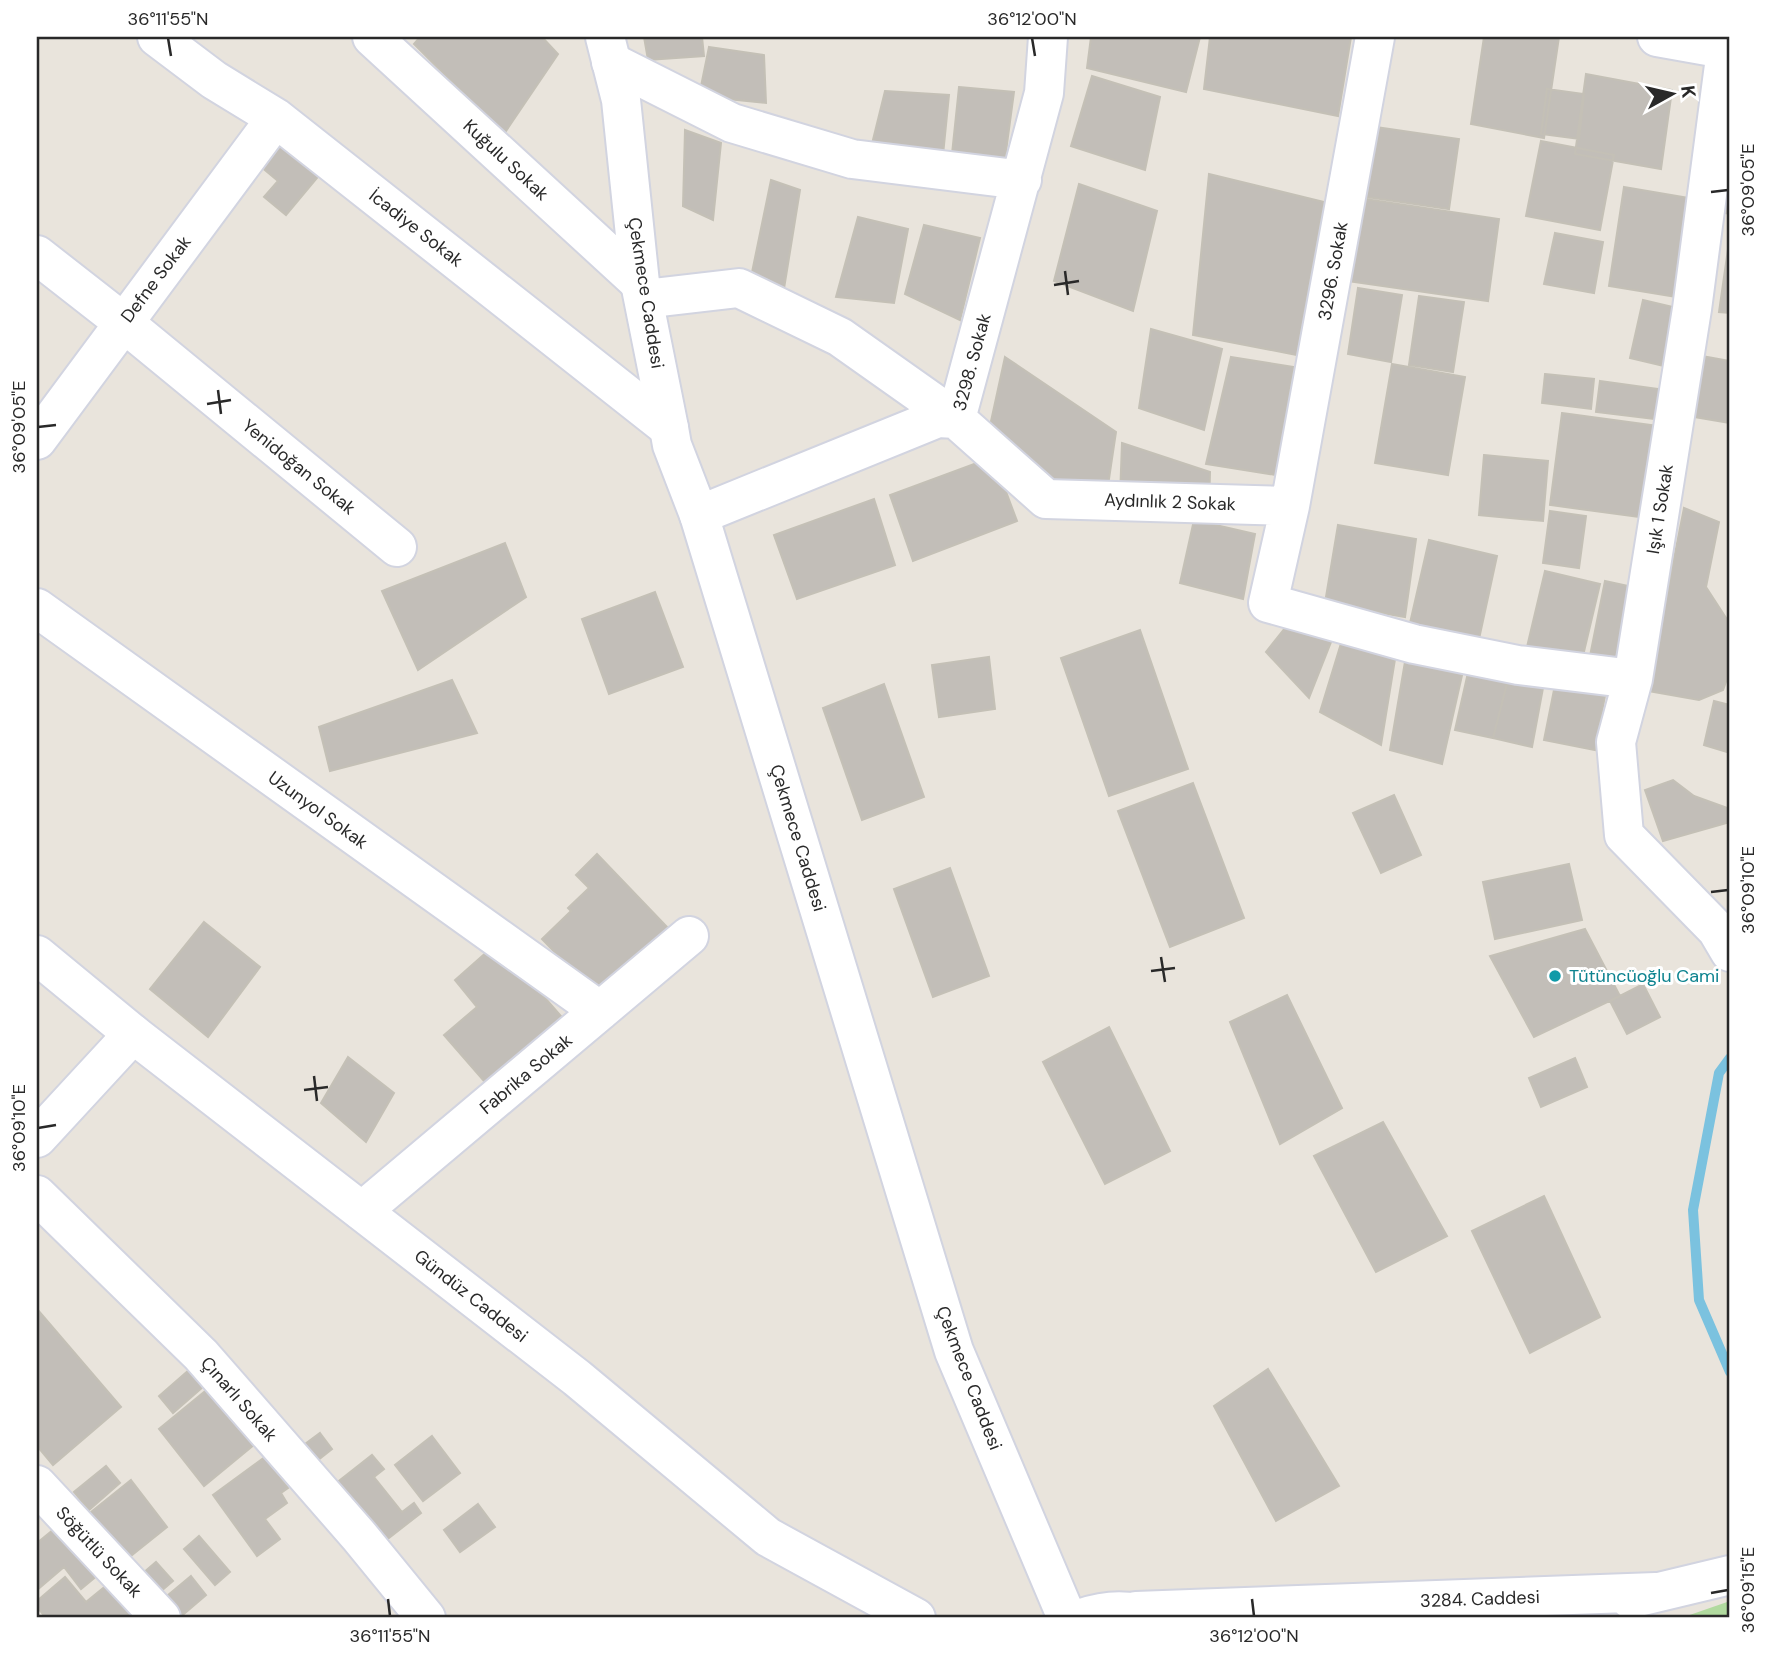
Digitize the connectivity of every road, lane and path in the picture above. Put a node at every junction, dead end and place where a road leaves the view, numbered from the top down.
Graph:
1 (157, 37) edge
2 (372, 37) edge
3 (1048, 37) edge
4 (1375, 37) edge
5 (1657, 37) edge
6 (608, 49) edge
7 (1728, 50) edge
8 (276, 118) junction
9 (1021, 180) junction
10 (37, 255) edge
11 (642, 291) junction
12 (124, 323) junction
13 (956, 419) junction
14 (669, 428) junction
15 (37, 440) edge
16 (1290, 506) junction
17 (699, 516) junction
18 (397, 547) dead end
19 (37, 608) edge
20 (1633, 679) junction
21 (1726, 934) edge
22 (689, 936) dead end
23 (37, 955) edge
24 (600, 1011) junction
25 (133, 1034) junction
26 (37, 1138) edge
27 (37, 1195) edge
28 (362, 1211) junction
29 (37, 1485) edge
30 (1730, 1575) edge
31 (1656, 1592) junction
32 (1146, 1615) edge
33 (162, 1618) edge
34 (425, 1618) edge
35 (916, 1618) edge
36 (1067, 1618) edge
37 (1082, 1618) edge
38 (1562, 1618) edge

1 - 8 street, İcadiye Sokak
2 - 11 street, Kuğulu Sokak
3 - 9 street, 3298. Sokak
4 - 16 street, 3296. Sokak
5 - 7 street
6 - 9 street
6 - 11 street, Çekmece Caddesi
7 - 20 street, Işık 1 Sokak
8 - 12 street, Defne Sokak
8 - 14 street, İcadiye Sokak
9 - 13 street, 3298. Sokak
10 - 12 street, Yenidoğan Sokak
11 - 13 street, Aydınlık 2 Sokak
11 - 14 street, Çekmece Caddesi
12 - 15 street, Defne Sokak
12 - 18 street, Yenidoğan Sokak
13 - 16 street, Aydınlık 2 Sokak
13 - 17 street, 3298. Sokak
14 - 17 street, Çekmece Caddesi
16 - 20 street
17 - 36 street, Çekmece Caddesi
19 - 24 street, Uzunyol Sokak
20 - 21 street, Işık 1 Sokak
22 - 24 street, Fabrika Sokak
23 - 25 street, Gündüz Caddesi
24 - 28 street, Fabrika Sokak
25 - 26 street
25 - 28 street, Gündüz Caddesi
27 - 34 street, Çınarlı Sokak
28 - 35 street, Gündüz Caddesi
29 - 33 street, Söğütlü Sokak
30 - 31 street, 3284. Caddesi
31 - 32 street, 3284. Caddesi
31 - 38 street, 3284. Caddesi
32 - 37 street

